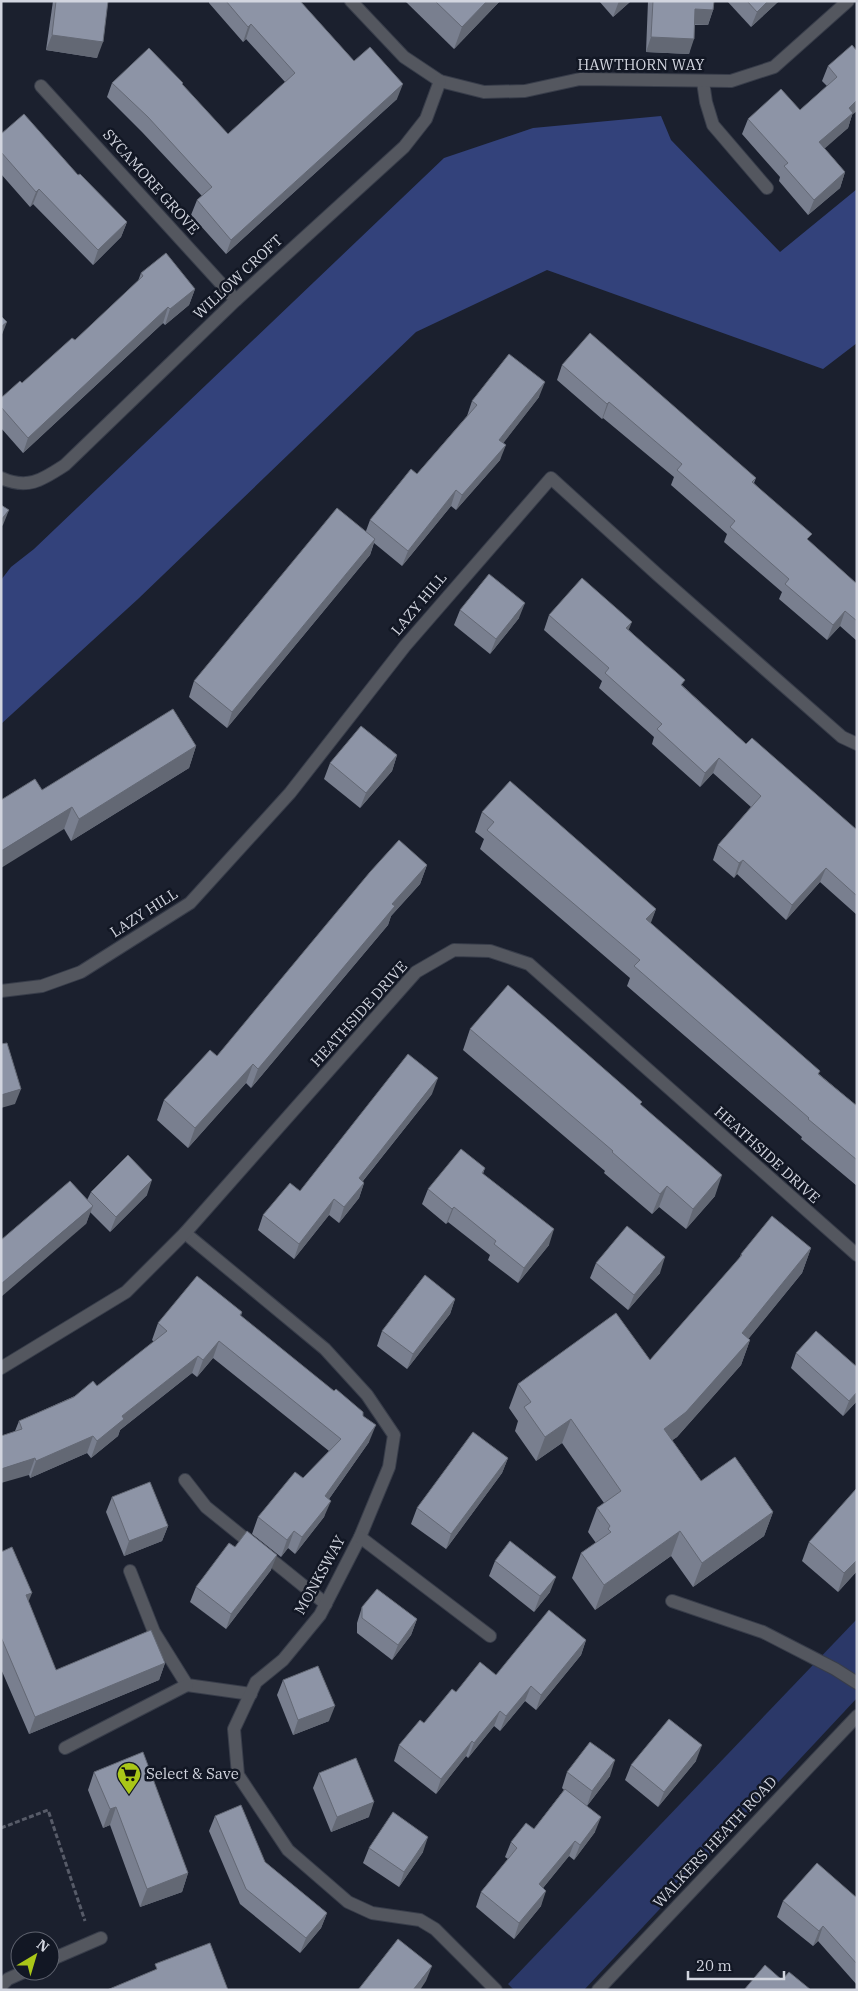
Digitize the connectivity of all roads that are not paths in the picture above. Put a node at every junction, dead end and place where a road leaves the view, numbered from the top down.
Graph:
1 (350, 1) edge
2 (848, 1) edge
3 (440, 81) junction
4 (703, 82) junction
5 (41, 86) dead end
6 (767, 188) dead end
7 (236, 300) junction
8 (1, 478) edge
9 (857, 744) edge
10 (1, 991) edge
11 (185, 1233) junction
12 (857, 1256) edge
13 (1, 1368) edge
14 (185, 1480) dead end
15 (360, 1537) junction
16 (130, 1571) dead end
17 (672, 1602) dead end
18 (326, 1604) junction
19 (490, 1636) dead end
20 (857, 1683) edge
21 (187, 1685) junction
22 (251, 1694) junction
23 (857, 1716) edge
24 (65, 1748) dead end
25 (96, 1940) road end
26 (60, 1956) edge
27 (496, 1990) edge
28 (598, 1990) edge

1 - 3 street, HAWTHORN WAY
2 - 4 street, HAWTHORN WAY
3 - 4 street, HAWTHORN WAY
3 - 7 street, WILLOW CROFT
4 - 6 street
5 - 7 street, SYCAMORE GROVE
7 - 8 street, WILLOW CROFT
9 - 10 street, LAZY HILL
11 - 12 street, HEATHSIDE DRIVE
11 - 13 street, HEATHSIDE DRIVE
11 - 15 street, MONKSWAY
14 - 18 street
15 - 18 street, MONKSWAY
15 - 19 street
16 - 21 street
17 - 20 street
18 - 22 street, MONKSWAY
21 - 22 street
21 - 24 street
22 - 27 street, MONKSWAY
23 - 28 street, WALKERS HEATH ROAD
25 - 26 street

